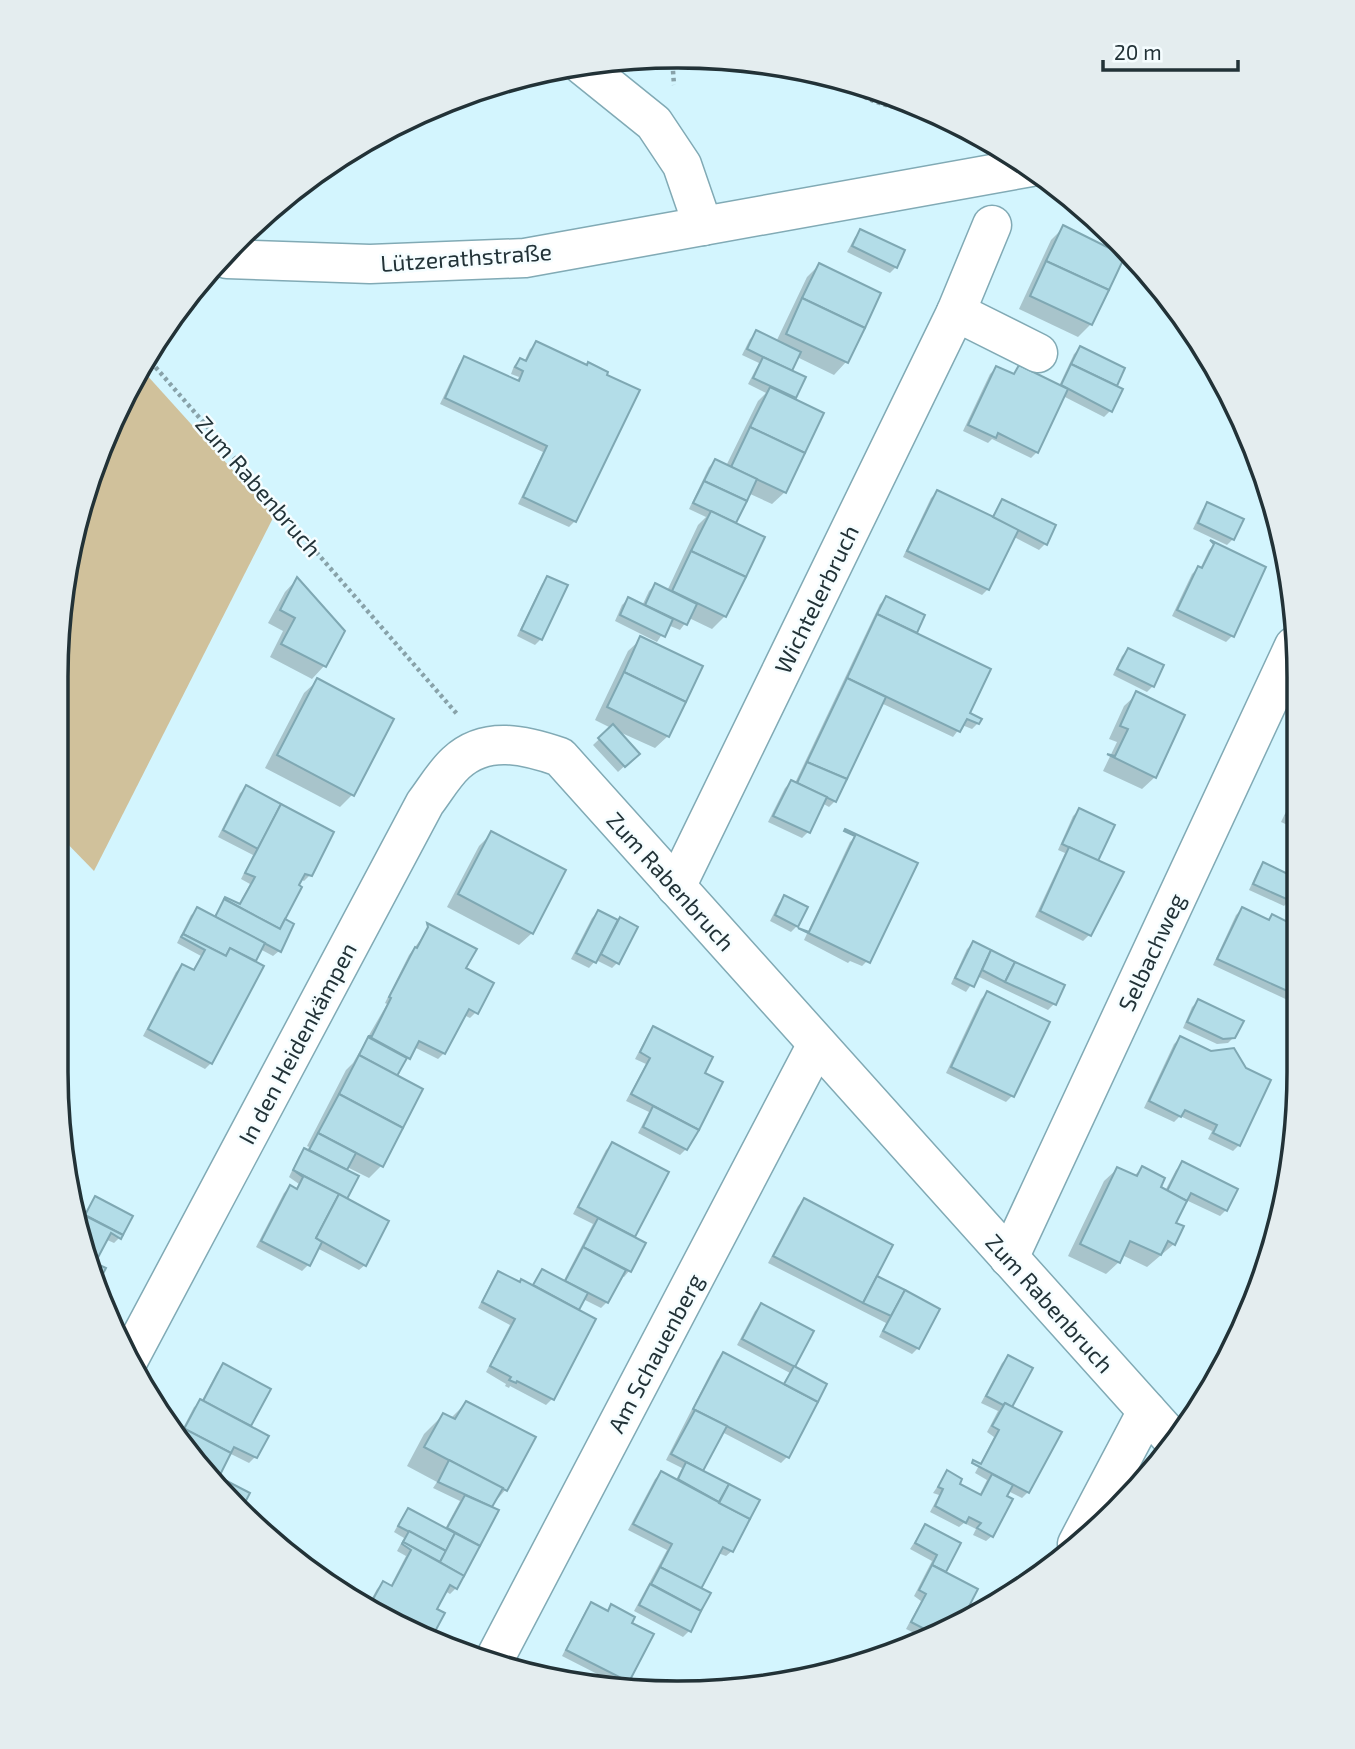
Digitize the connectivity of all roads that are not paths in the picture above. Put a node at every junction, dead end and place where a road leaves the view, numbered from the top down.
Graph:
1 (593, 74) edge
2 (1014, 170) edge
3 (992, 225) dead end
4 (703, 226) junction
5 (235, 259) edge
6 (956, 312) junction
7 (1038, 353) dead end
8 (1286, 663) edge
9 (486, 746) joint
10 (676, 887) junction
11 (817, 1044) junction
12 (1009, 1258) junction
13 (135, 1349) edge
14 (1147, 1411) junction
15 (1167, 1433) edge
16 (1090, 1519) edge
17 (498, 1653) edge

1 - 4 street
2 - 4 street, Lützerathstraße
3 - 6 street, Wichtelerbruch
4 - 5 street, Lützerathstraße
6 - 7 street
6 - 10 street, Wichtelerbruch
8 - 12 street, Selbachweg
9 - 10 street, Zum Rabenbruch
9 - 13 street, In den Heidenkämpen
10 - 11 street, Zum Rabenbruch
11 - 12 street, Zum Rabenbruch
11 - 17 street, Am Schauenberg
12 - 14 street, Zum Rabenbruch
14 - 15 street, Zum Rabenbruch
14 - 16 street

